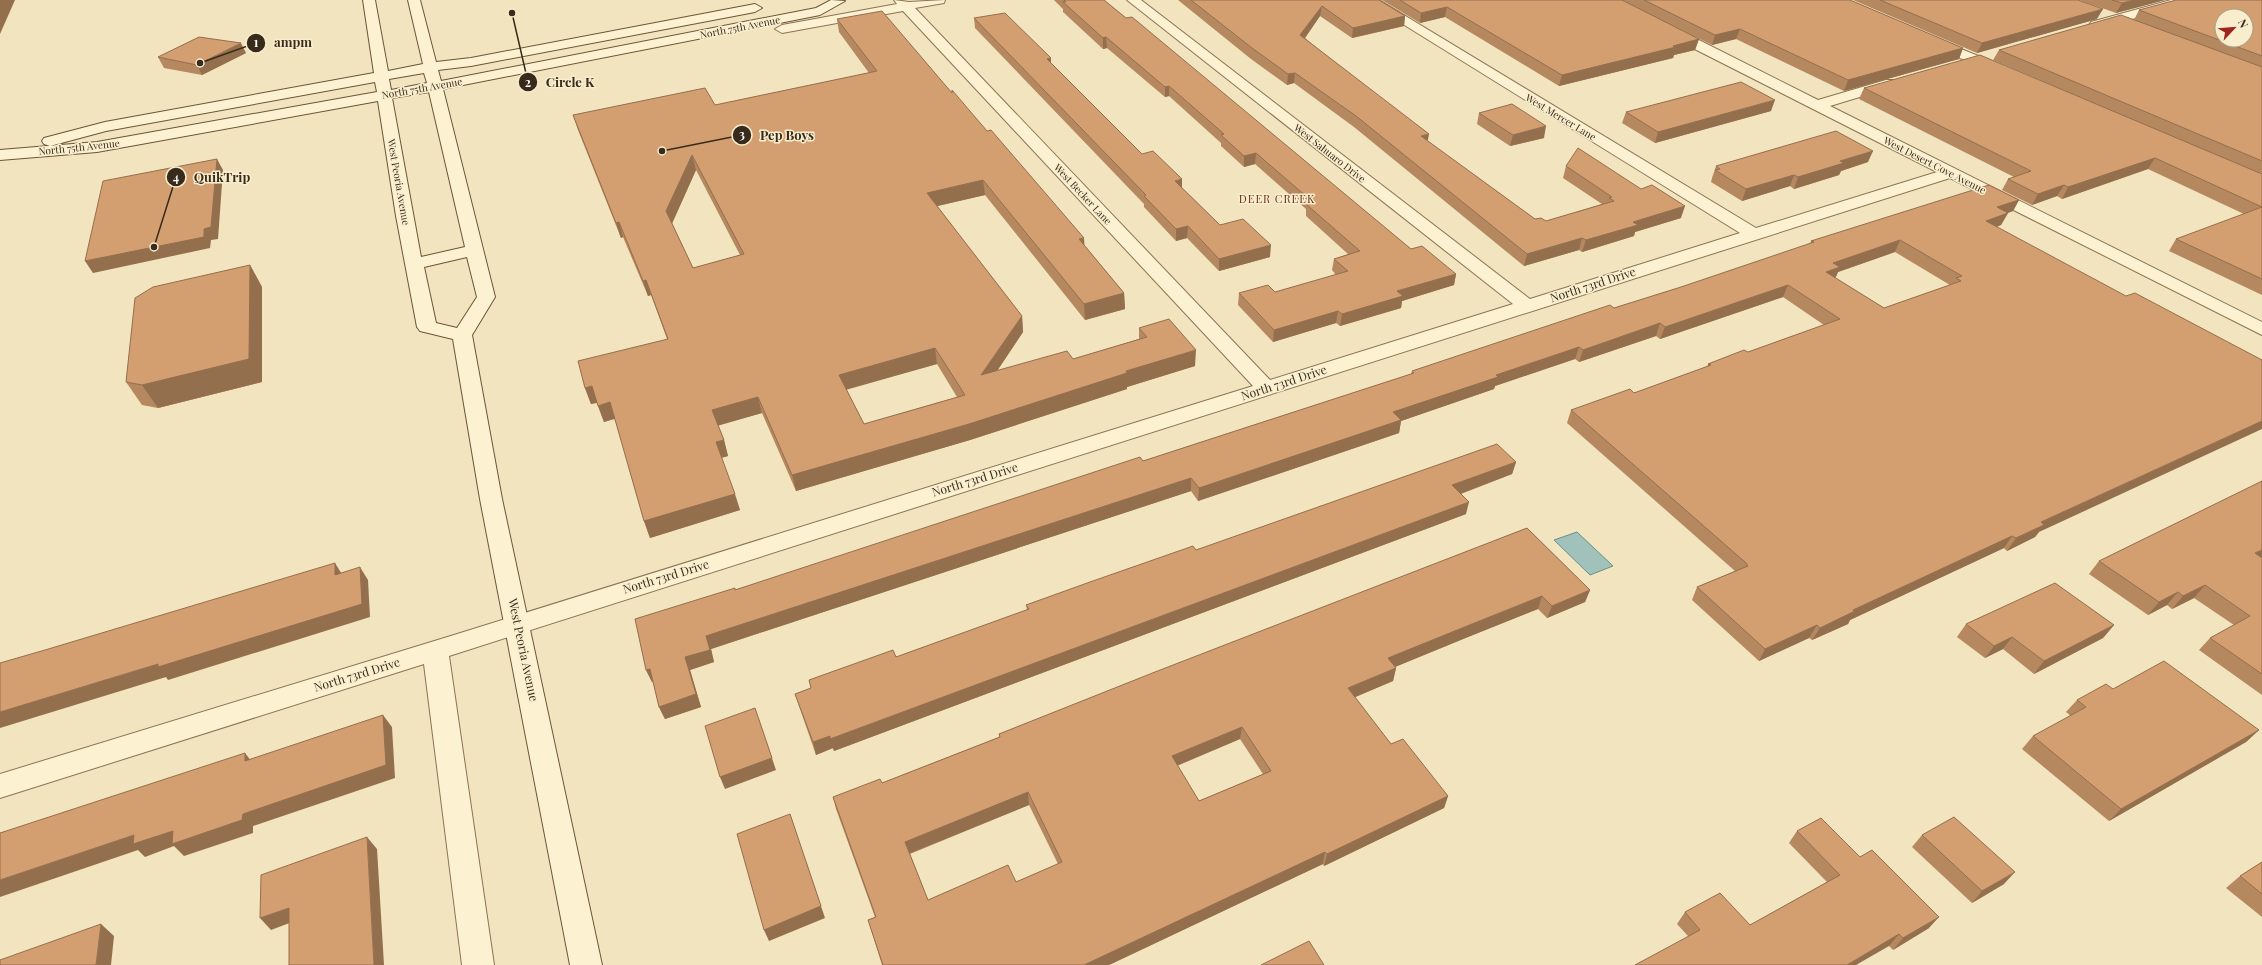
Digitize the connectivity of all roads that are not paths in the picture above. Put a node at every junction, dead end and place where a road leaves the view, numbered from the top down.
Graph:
1 (369, 0) edge
2 (414, 0) edge
3 (838, 0) edge
4 (939, 0) edge
5 (1133, 0) edge
6 (1370, 0) edge
7 (2185, 0) edge
8 (797, 3) dead end
9 (903, 3) edge
10 (768, 6) dead end
11 (2096, 12) edge
12 (2116, 20) junction
13 (1656, 24) edge
14 (743, 26) junction
15 (2086, 28) edge
16 (2137, 28) edge
17 (782, 29) dead end
18 (1924, 37) edge
19 (1997, 53) edge
20 (1975, 59) junction
21 (1952, 66) edge
22 (432, 67) junction
23 (2011, 74) edge
24 (381, 76) junction
25 (1907, 78) edge
26 (436, 86) junction
27 (384, 95) junction
28 (1816, 105) junction
29 (0, 154) edge
30 (1950, 173) junction
31 (1753, 234) junction
32 (475, 250) junction
33 (414, 264) junction
34 (1527, 306) junction
35 (2262, 329) edge
36 (462, 335) junction
37 (1266, 388) junction
38 (517, 624) junction
39 (435, 650) junction
40 (0, 786) edge
41 (478, 965) edge
42 (586, 965) edge

1 - 24 street, West Peoria Avenue
2 - 22 street
3 - 14 street, North 75th Avenue
4 - 9 street, North 75th Avenue
5 - 34 street, West Sahuaro Drive
6 - 31 street, West Mercer Lane
7 - 12 street
8 - 14 street
9 - 17 street, North 75th Avenue
9 - 37 street, West Becker Lane
10 - 22 street, North 75th Avenue
11 - 12 street
12 - 15 street
12 - 16 street
13 - 28 street, West Desert Cove Avenue
14 - 26 street, North 75th Avenue
18 - 20 street
19 - 20 street
20 - 21 street
20 - 23 street
22 - 24 street, North 75th Avenue
22 - 26 street
24 - 27 street, West Peoria Avenue
24 - 29 street, North 75th Avenue
25 - 28 street
26 - 27 street, North 75th Avenue
26 - 32 street
27 - 29 street, North 75th Avenue
27 - 33 street, West Peoria Avenue
28 - 30 street, West Desert Cove Avenue
30 - 31 street, North 73rd Drive
30 - 35 street, West Desert Cove Avenue
31 - 34 street, North 73rd Drive
32 - 33 street
32 - 36 street
33 - 36 street, West Peoria Avenue
34 - 37 street, North 73rd Drive
36 - 38 street, West Peoria Avenue
37 - 38 street, North 73rd Drive
38 - 39 street, North 73rd Drive
38 - 42 street, West Peoria Avenue
39 - 40 street, North 73rd Drive
39 - 41 street

